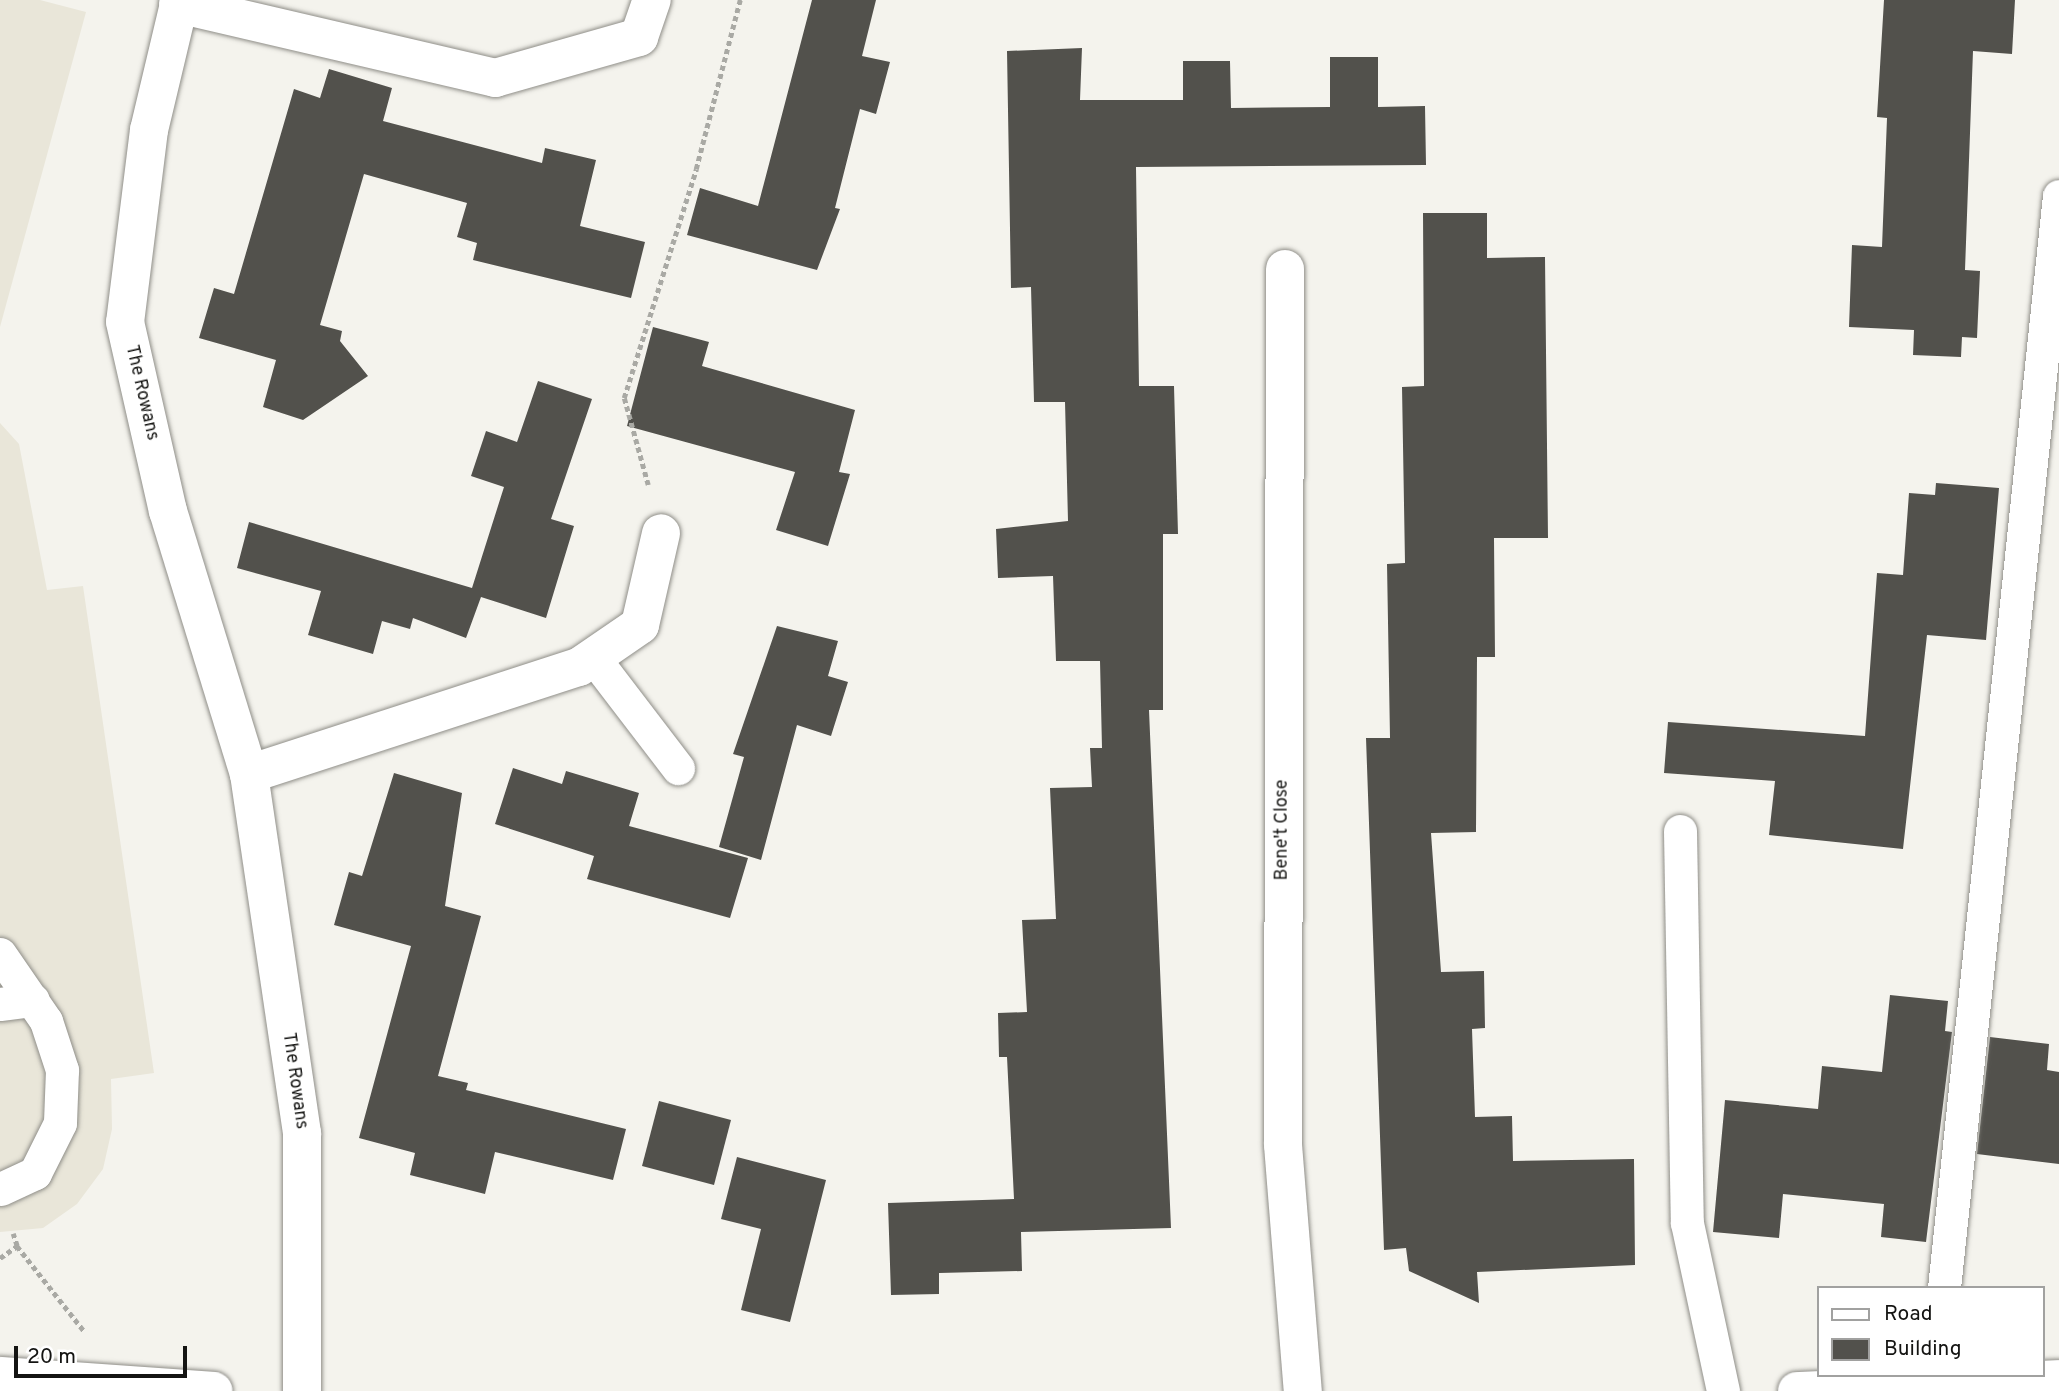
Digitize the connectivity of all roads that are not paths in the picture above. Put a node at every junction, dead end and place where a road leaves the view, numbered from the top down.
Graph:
1 (652, 0) edge
2 (179, 2) edge
3 (2059, 196) edge
4 (1285, 269) dead end
5 (661, 533) road end
6 (593, 657) junction
7 (678, 768) dead end
8 (249, 774) junction
9 (1680, 831) dead end
10 (0, 954) edge
11 (33, 1000) junction
12 (0, 1004) edge
13 (0, 1189) edge
14 (1944, 1286) edge
15 (2059, 1379) edge
16 (1935, 1380) edge
17 (3, 1381) edge
18 (213, 1391) edge
19 (302, 1391) edge
20 (1303, 1391) edge
21 (1723, 1391) edge
22 (1797, 1391) edge

1 - 2 street, The Rowans
2 - 8 street, The Rowans
3 - 14 lane
4 - 20 street, Bene't Close
5 - 6 street
6 - 7 lane
6 - 8 street
8 - 19 street, The Rowans
9 - 21 lane
10 - 11 lane
11 - 12 lane
11 - 13 lane
15 - 16 street
16 - 22 street
17 - 18 street

